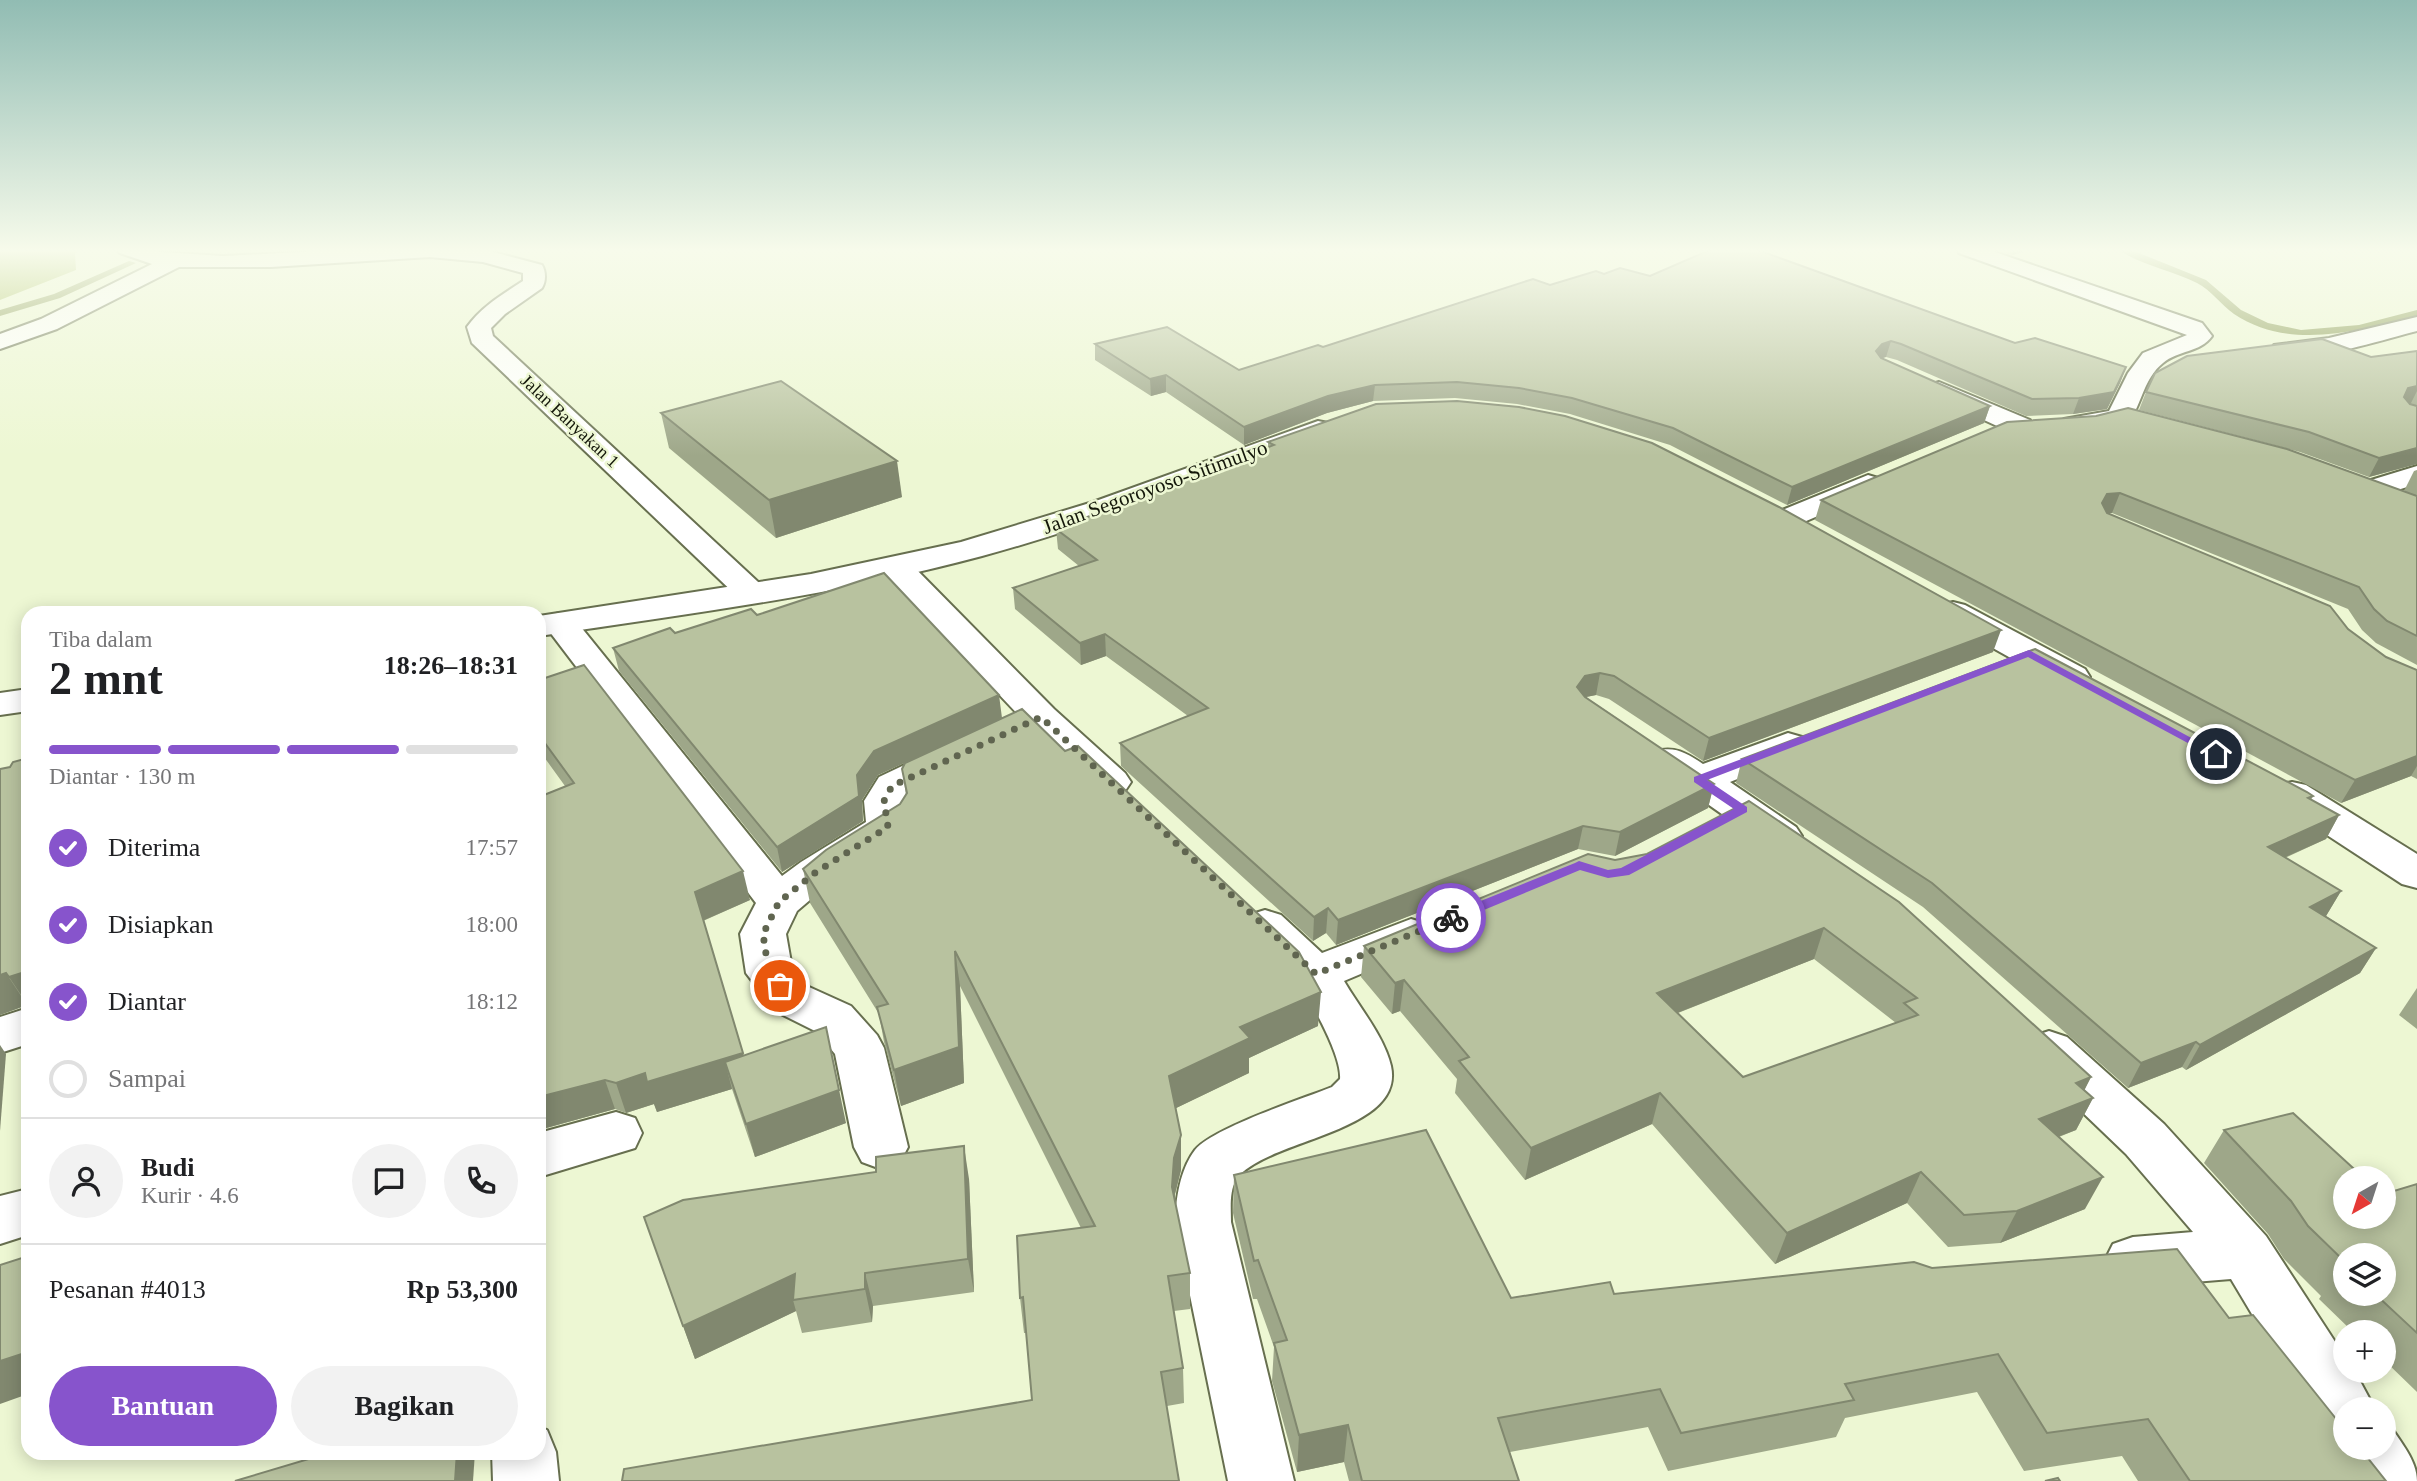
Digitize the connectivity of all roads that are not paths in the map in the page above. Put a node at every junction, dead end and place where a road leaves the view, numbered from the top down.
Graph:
1 (61, 318) edge
2 (488, 318) edge
3 (2165, 318) edge
4 (2417, 324) edge
5 (0, 342) edge
6 (2263, 353) edge
7 (2211, 359) edge
8 (2145, 368) junction
9 (1922, 382) edge
10 (1350, 418) edge
11 (2039, 426) junction
12 (1981, 436) edge
13 (1896, 472) edge
14 (2417, 475) edge
15 (2405, 504) edge
16 (1821, 539) edge
17 (897, 568) junction
18 (753, 593) junction
19 (1928, 598) edge
20 (550, 625) edge
21 (2029, 654) junction
22 (1991, 668) edge
23 (2102, 693) edge
24 (21, 701) edge
25 (0, 704) edge
26 (1010, 731) junction
27 (1826, 731) edge
28 (1630, 732) edge
29 (2260, 778) edge
30 (1699, 780) junction
31 (1143, 812) edge
32 (1818, 861) edge
33 (2417, 874) edge
34 (1235, 898) edge
35 (779, 902) junction
36 (1442, 922) edge
37 (1316, 974) junction
38 (2019, 1023) edge
39 (21, 1028) edge
40 (0, 1035) edge
41 (617, 1133) dead end
42 (881, 1147) dead end
43 (546, 1153) edge
44 (21, 1214) edge
45 (0, 1220) edge
46 (2246, 1254) junction
47 (2079, 1266) edge
48 (2336, 1397) edge
49 (525, 1460) edge
50 (2375, 1460) edge
51 (526, 1481) edge
52 (1261, 1481) edge
53 (2388, 1481) edge

1 - 5 street
2 - 18 street, Jalan Banyakan 1
3 - 8 street
4 - 6 street
7 - 8 street
8 - 11 street
9 - 11 street
10 - 17 street, Jalan Segoroyoso-Sitimulyo
11 - 12 street
13 - 16 street
14 - 15 street
17 - 18 street, Jalan Segoroyoso-Sitimulyo
17 - 26 street
18 - 20 street, Jalan Segoroyoso-Sitimulyo
19 - 21 street
20 - 35 street
21 - 22 street
21 - 23 street
24 - 25 street
26 - 31 street
26 - 35 street
27 - 30 street
28 - 30 street
29 - 33 street
30 - 32 street
34 - 37 street
35 - 42 street
36 - 37 street
37 - 52 street
38 - 46 street
39 - 40 street
41 - 43 street
44 - 45 street
46 - 47 street
46 - 48 street
49 - 51 street
50 - 53 street

